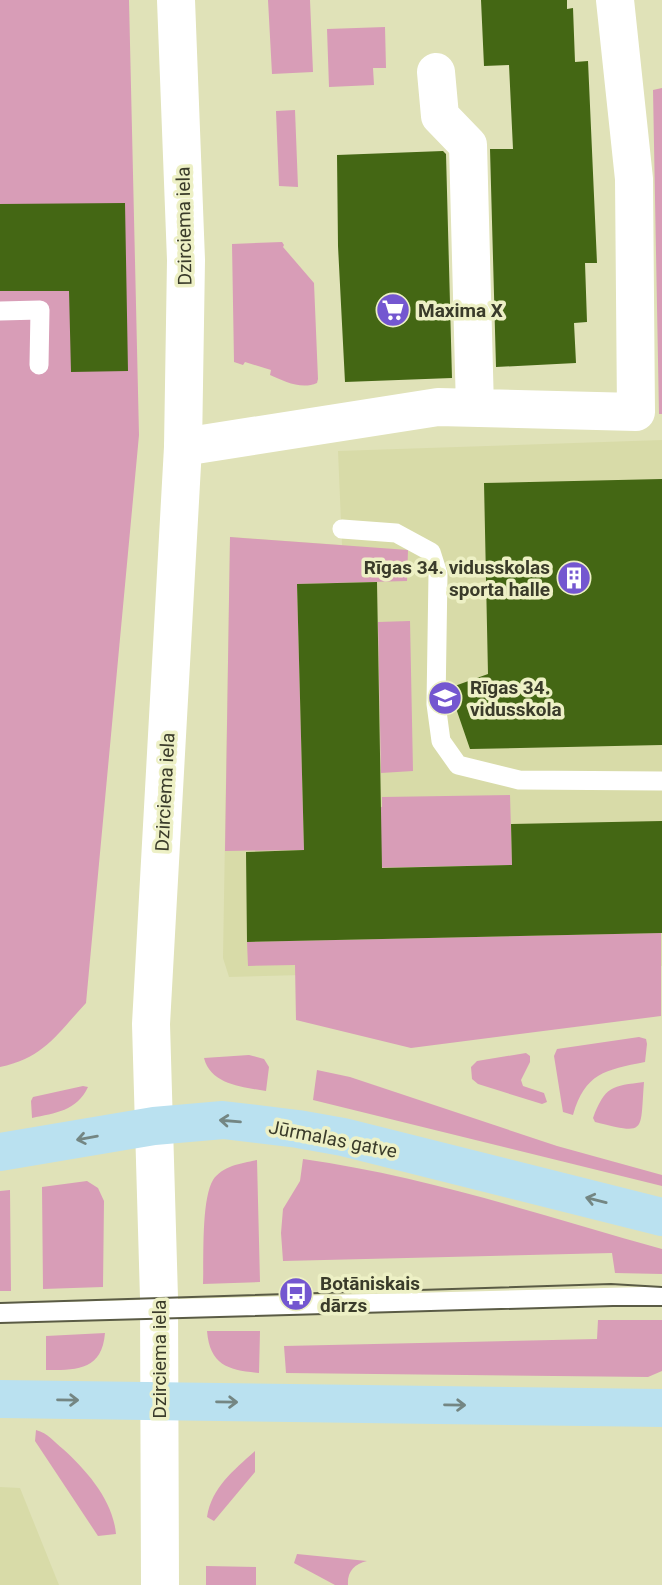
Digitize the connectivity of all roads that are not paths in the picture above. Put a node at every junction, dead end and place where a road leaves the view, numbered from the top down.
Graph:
1 (176, 0) edge
2 (615, 0) edge
3 (436, 72) dead end
4 (0, 311) edge
5 (39, 365) dead end
6 (475, 408) junction
7 (183, 447) junction
8 (342, 529) dead end
9 (662, 781) edge
10 (154, 1126) junction
11 (0, 1152) edge
12 (662, 1217) edge
13 (662, 1296) edge
14 (159, 1308) junction
15 (0, 1313) edge
16 (0, 1399) edge
17 (159, 1401) junction
18 (662, 1408) edge
19 (160, 1585) edge

1 - 7 street, Dzirciema iela
2 - 6 street
3 - 6 street
4 - 5 lane
6 - 7 street
7 - 10 street, Dzirciema iela
8 - 9 lane
10 -> 11 main road, Jūrmalas gatve
12 -> 10 main road, Jūrmalas gatve
10 - 14 street, Dzirciema iela
13 - 14 lane
14 - 15 lane
14 - 17 street, Dzirciema iela
16 -> 17 main road
17 -> 18 main road
17 - 19 street, Dzirciema iela

